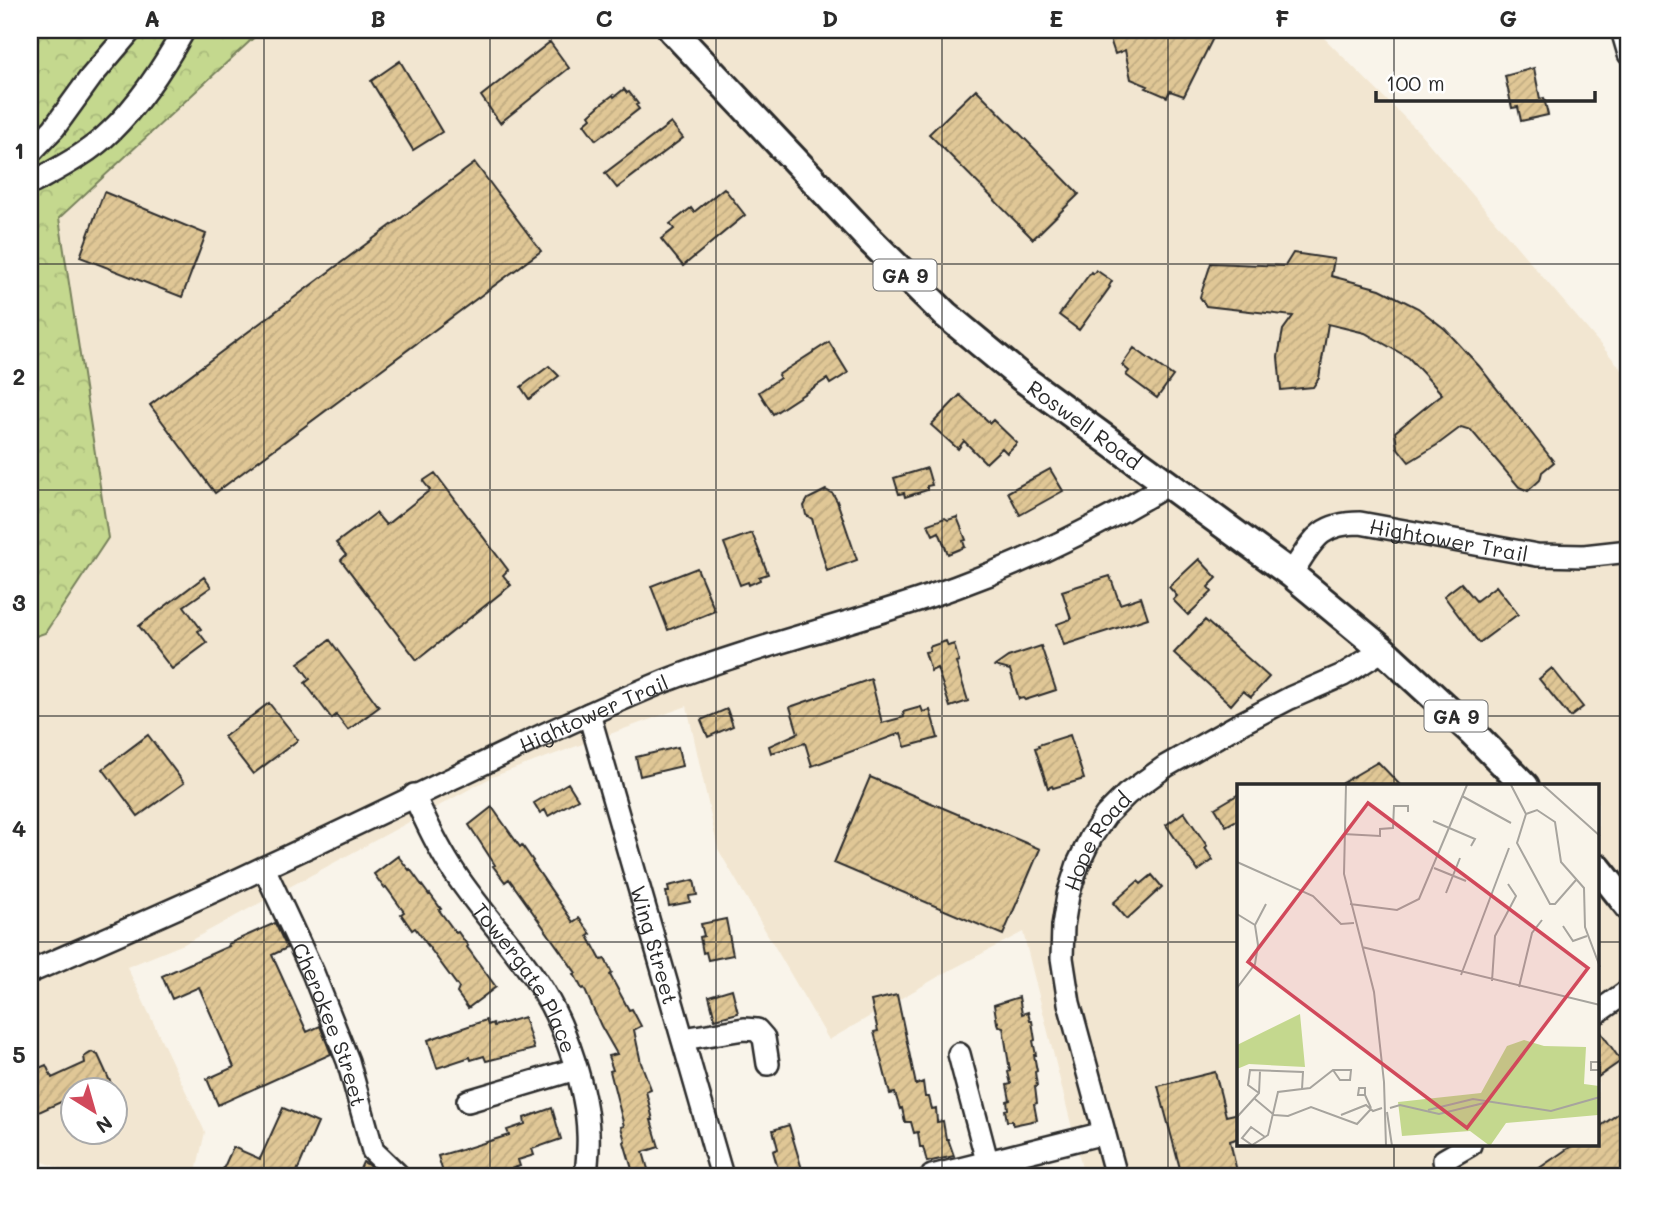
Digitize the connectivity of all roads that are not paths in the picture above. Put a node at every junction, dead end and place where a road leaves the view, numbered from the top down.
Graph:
1 (131, 30) edge
2 (184, 30) edge
3 (672, 30) edge
4 (1622, 30) edge
5 (1629, 54) edge
6 (30, 153) edge
7 (30, 183) edge
8 (1169, 484) junction
9 (1629, 551) edge
10 (1292, 575) junction
11 (1383, 650) junction
12 (589, 714) junction
13 (1523, 784) edge
14 (414, 795) junction
15 (264, 868) junction
16 (1600, 871) edge
17 (1629, 907) edge
18 (30, 972) edge
19 (1629, 990) edge
20 (1600, 1011) edge
21 (683, 1039) junction
22 (959, 1054) dead end
23 (768, 1064) dead end
24 (576, 1069) junction
25 (468, 1101) dead end
26 (1104, 1133) junction
27 (1468, 1146) edge
28 (989, 1169) edge
29 (397, 1176) edge
30 (586, 1176) edge
31 (722, 1176) edge
32 (932, 1176) edge
33 (1116, 1176) edge
34 (1447, 1176) edge

1 - 6 street
2 - 7 street
3 - 8 main road, Roswell Road / GA 9
4 - 5 street
8 - 10 main road, Roswell Road / GA 9
8 - 12 street, Hightower Trail
9 - 10 street, Hightower Trail
10 - 11 main road, Roswell Road / GA 9
11 - 13 main road, Roswell Road / GA 9
11 - 26 street, Hope Road
12 - 14 street, Hightower Trail
12 - 21 street, Wing Street
14 - 15 street, Hightower Trail
14 - 24 street, Towergate Place
15 - 18 street, Hightower Trail
15 - 29 street, Cherokee Street
16 - 17 main road
19 - 20 street
21 - 23 street
21 - 31 street, Wing Street
22 - 28 street
24 - 25 street
24 - 30 street, Towergate Place
26 - 28 street
26 - 33 street, Hope Road
27 - 34 street
28 - 32 street

